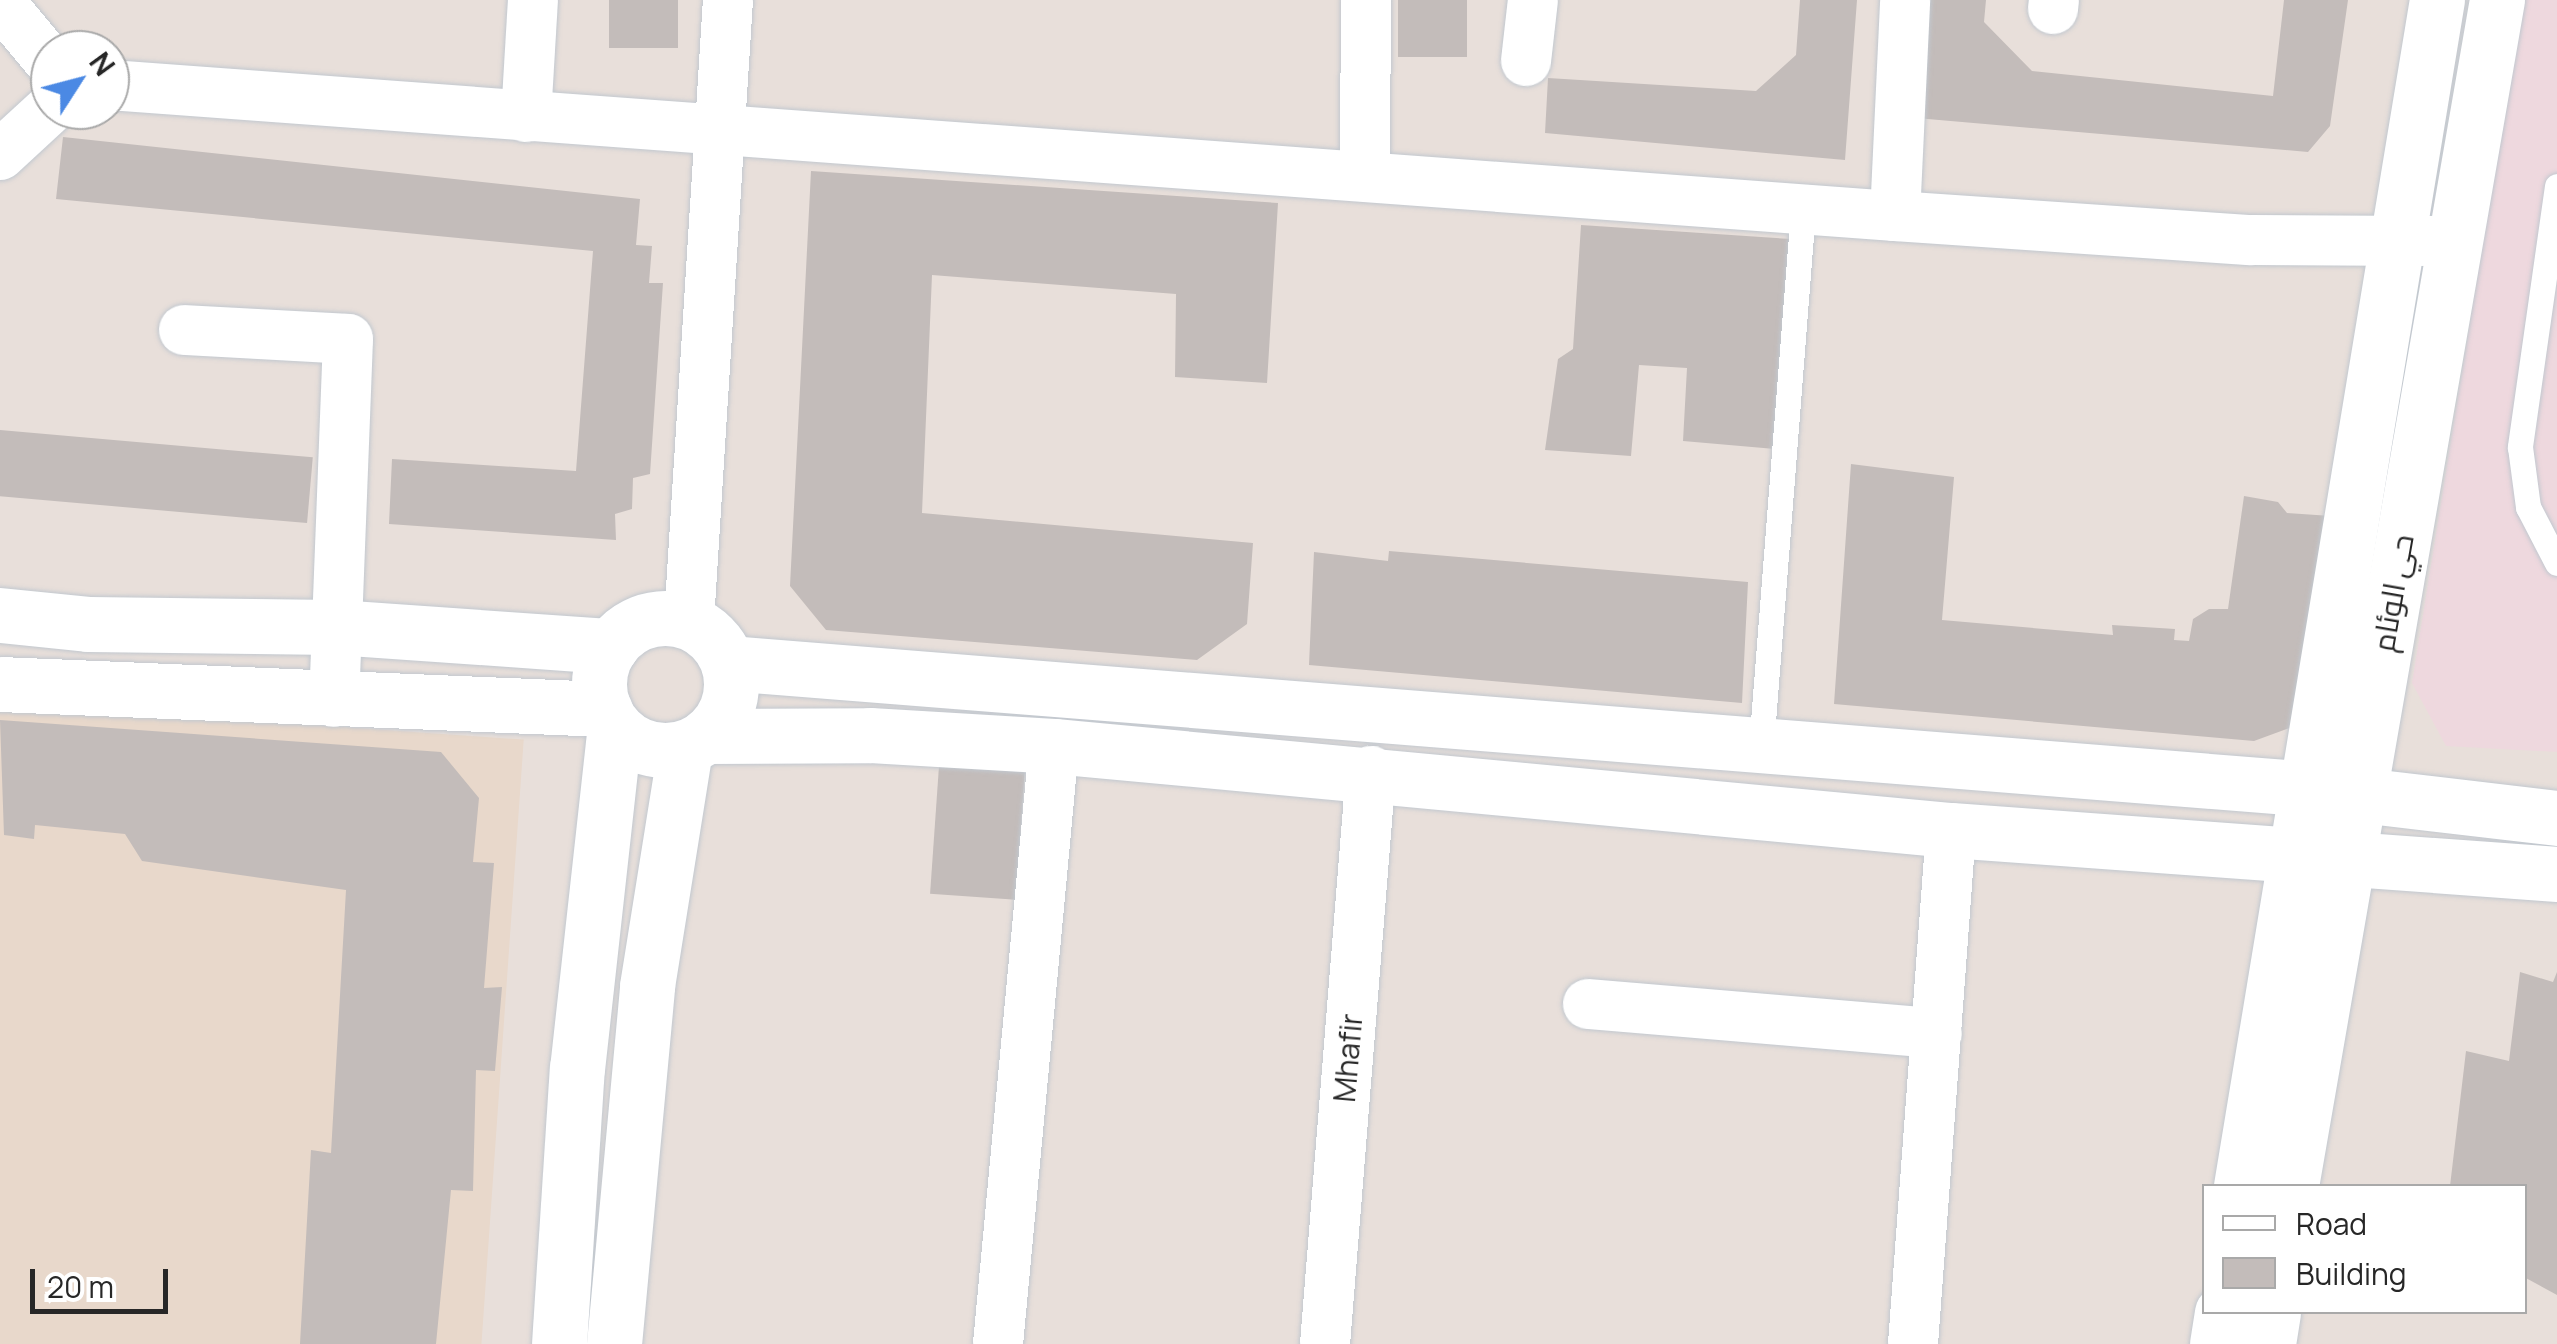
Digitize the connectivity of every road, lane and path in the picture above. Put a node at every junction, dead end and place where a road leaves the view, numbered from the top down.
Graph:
1 (533, 0) edge
2 (728, 0) edge
3 (1366, 0) edge
4 (1533, 0) edge
5 (1905, 0) edge
6 (2437, 0) edge
7 (2497, 0) edge
8 (0, 2) edge
9 (30, 38) edge
10 (1526, 61) dead end
11 (130, 86) edge
12 (526, 116) junction
13 (717, 126) junction
14 (30, 127) edge
15 (0, 155) edge
16 (1364, 173) junction
17 (2557, 186) edge
18 (1802, 210) junction
19 (1895, 216) junction
20 (2400, 237) junction
21 (2454, 242) junction
22 (184, 330) dead end
23 (2557, 563) edge
24 (0, 615) edge
25 (688, 621) junction
26 (336, 627) junction
27 (610, 646) junction
28 (728, 663) junction
29 (0, 684) edge
30 (334, 702) junction
31 (610, 718) junction
32 (696, 742) junction
33 (1054, 746) junction
34 (1761, 747) junction
35 (1371, 771) junction
36 (2335, 792) junction
37 (2557, 818) edge
38 (1951, 830) junction
39 (2324, 854) junction
40 (2557, 874) edge
41 (1588, 1004) dead end
42 (1937, 1032) junction
43 (2242, 1184) edge
44 (2292, 1184) edge
45 (2222, 1314) edge
46 (2272, 1314) edge
47 (559, 1344) edge
48 (614, 1344) edge
49 (998, 1344) edge
50 (1325, 1344) edge
51 (1914, 1344) edge
52 (2216, 1344) edge
53 (2268, 1344) edge

1 - 12 street
2 - 13 street
3 - 16 street
4 - 10 street
5 - 19 street
6 - 20 street, حي الوئام
7 - 21 street, حي الوئام
8 - 9 street
11 - 12 street
12 - 13 street
13 - 16 street
13 - 25 street
14 - 15 street
16 - 18 street
17 - 23 lane
18 - 19 street
18 - 34 lane
19 - 20 street
20 - 21 street
20 - 36 street, حي الوئام
21 - 36 street, حي الوئام
22 - 26 street
24 - 26 street
25 - 27 street
25 - 28 street
26 - 27 street
26 - 30 street
27 - 31 street
28 - 32 street
28 - 34 street
29 - 30 street
30 - 31 street
31 - 32 street
31 - 47 street
32 - 33 street
32 - 48 street
33 - 35 street
33 - 49 street
34 - 36 street
35 - 38 street
35 - 50 street, Mhafir
36 - 37 street
36 - 39 street, حي الوئام
38 - 39 street
38 - 42 street
39 - 40 street
39 - 43 street, حي الوئام
39 - 44 street, حي الوئام
41 - 42 street
42 - 51 street
45 - 52 street
46 - 53 street

